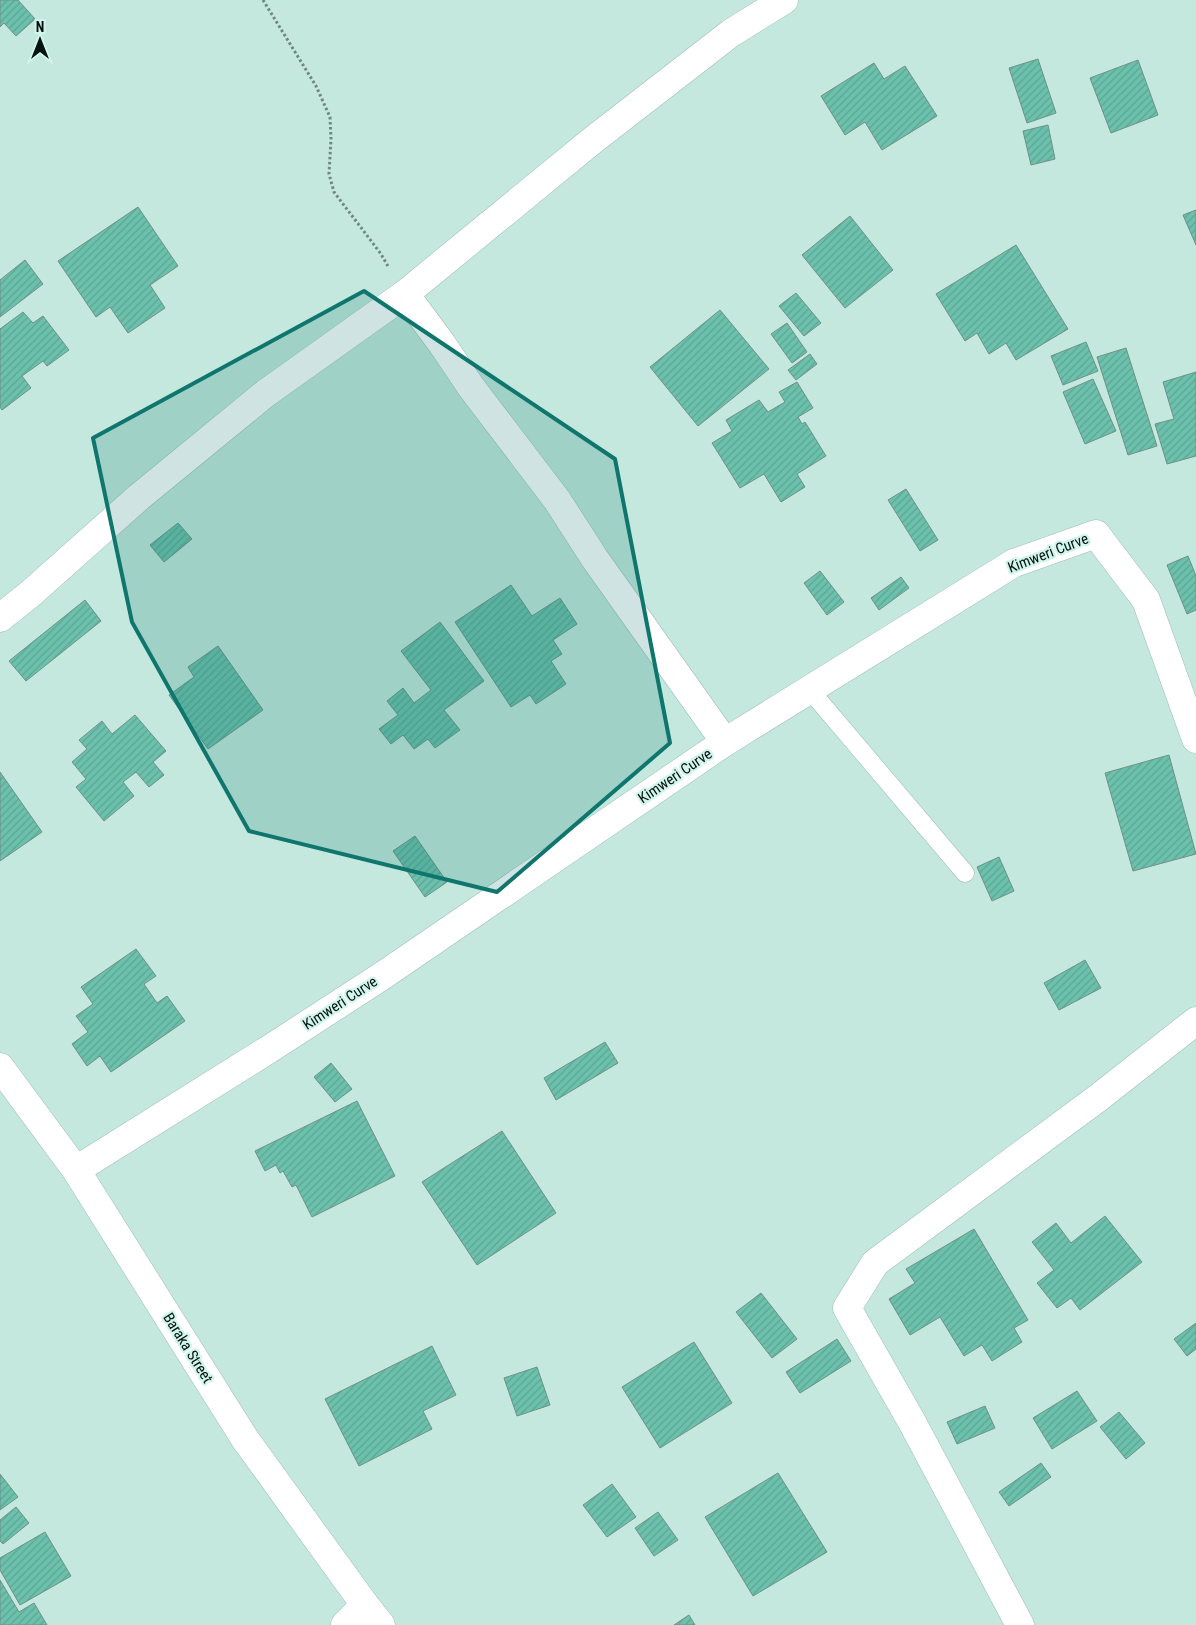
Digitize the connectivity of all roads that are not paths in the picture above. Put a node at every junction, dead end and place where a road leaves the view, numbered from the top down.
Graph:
1 (784, 0) edge
2 (405, 294) junction
3 (0, 618) edge
4 (809, 689) junction
5 (1196, 739) edge
6 (725, 742) junction
7 (965, 872) dead end
8 (1196, 1021) edge
9 (0, 1067) edge
10 (76, 1170) junction
11 (373, 1615) edge
12 (345, 1625) edge
13 (1020, 1625) edge

1 - 2 street
2 - 3 street
2 - 6 street
4 - 5 street, Kimweri Curve
4 - 6 street, Kimweri Curve
4 - 7 lane
6 - 10 street, Kimweri Curve
8 - 13 street
9 - 10 street, Baraka Street
10 - 11 street, Baraka Street
11 - 12 street

